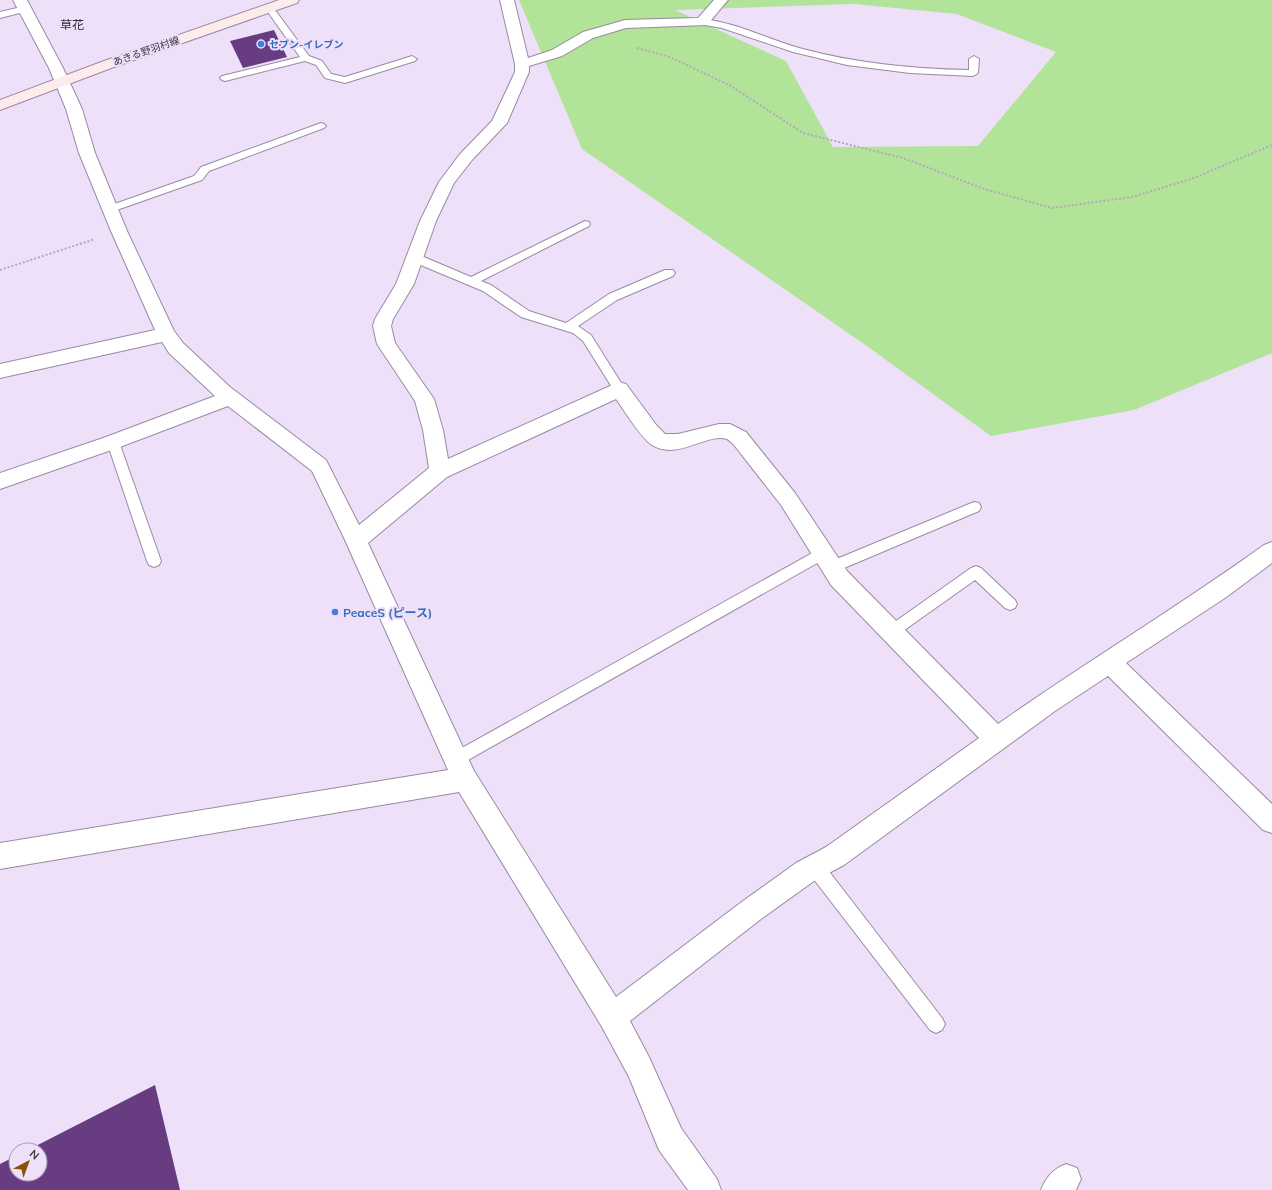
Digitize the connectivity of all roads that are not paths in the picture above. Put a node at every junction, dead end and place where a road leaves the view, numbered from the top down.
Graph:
1 (292, 0) edge
2 (507, 0) edge
3 (722, 0) edge
4 (23, 4) edge
5 (269, 8) junction
6 (0, 15) edge
7 (702, 22) junction
8 (306, 58) junction
9 (412, 59) dead end
10 (974, 59) dead end
11 (522, 64) junction
12 (225, 78) dead end
13 (62, 82) junction
14 (0, 105) edge
15 (320, 126) dead end
16 (110, 209) junction
17 (585, 224) dead end
18 (415, 258) junction
19 (669, 273) dead end
20 (472, 281) junction
21 (568, 327) junction
22 (166, 334) junction
23 (0, 371) edge
24 (618, 389) junction
25 (231, 397) junction
26 (113, 442) junction
27 (440, 471) junction
28 (0, 481) edge
29 (974, 506) dead end
30 (356, 540) junction
31 (1272, 551) edge
32 (827, 560) junction
33 (154, 561) dead end
34 (1010, 604) dead end
35 (891, 632) junction
36 (1109, 662) junction
37 (997, 739) junction
38 (460, 769) junction
39 (1272, 821) edge
40 (0, 856) edge
41 (815, 867) junction
42 (612, 1018) junction
43 (936, 1024) dead end
44 (706, 1190) edge

1 - 5 main road, あきる野羽村線
2 - 11 street
3 - 7 street
4 - 6 lane
4 - 13 street
5 - 8 lane
5 - 13 main road, あきる野羽村線
7 - 10 lane
7 - 11 street
8 - 9 lane
8 - 12 lane
11 - 18 street
13 - 14 main road, あきる野羽村線
13 - 16 street
15 - 16 lane
16 - 22 street
17 - 20 lane
18 - 20 lane
18 - 27 street
19 - 21 lane
20 - 21 lane
21 - 24 lane
22 - 23 street
22 - 25 street
24 - 27 street
24 - 32 street
25 - 26 street
25 - 30 street
26 - 28 street
26 - 33 lane
27 - 30 street
29 - 32 lane
30 - 38 street
31 - 36 street
32 - 35 street
32 - 38 lane
34 - 35 lane
35 - 37 street
36 - 37 street
36 - 39 street
37 - 41 street
38 - 40 street
38 - 42 street
41 - 42 street
41 - 43 lane
42 - 44 street

